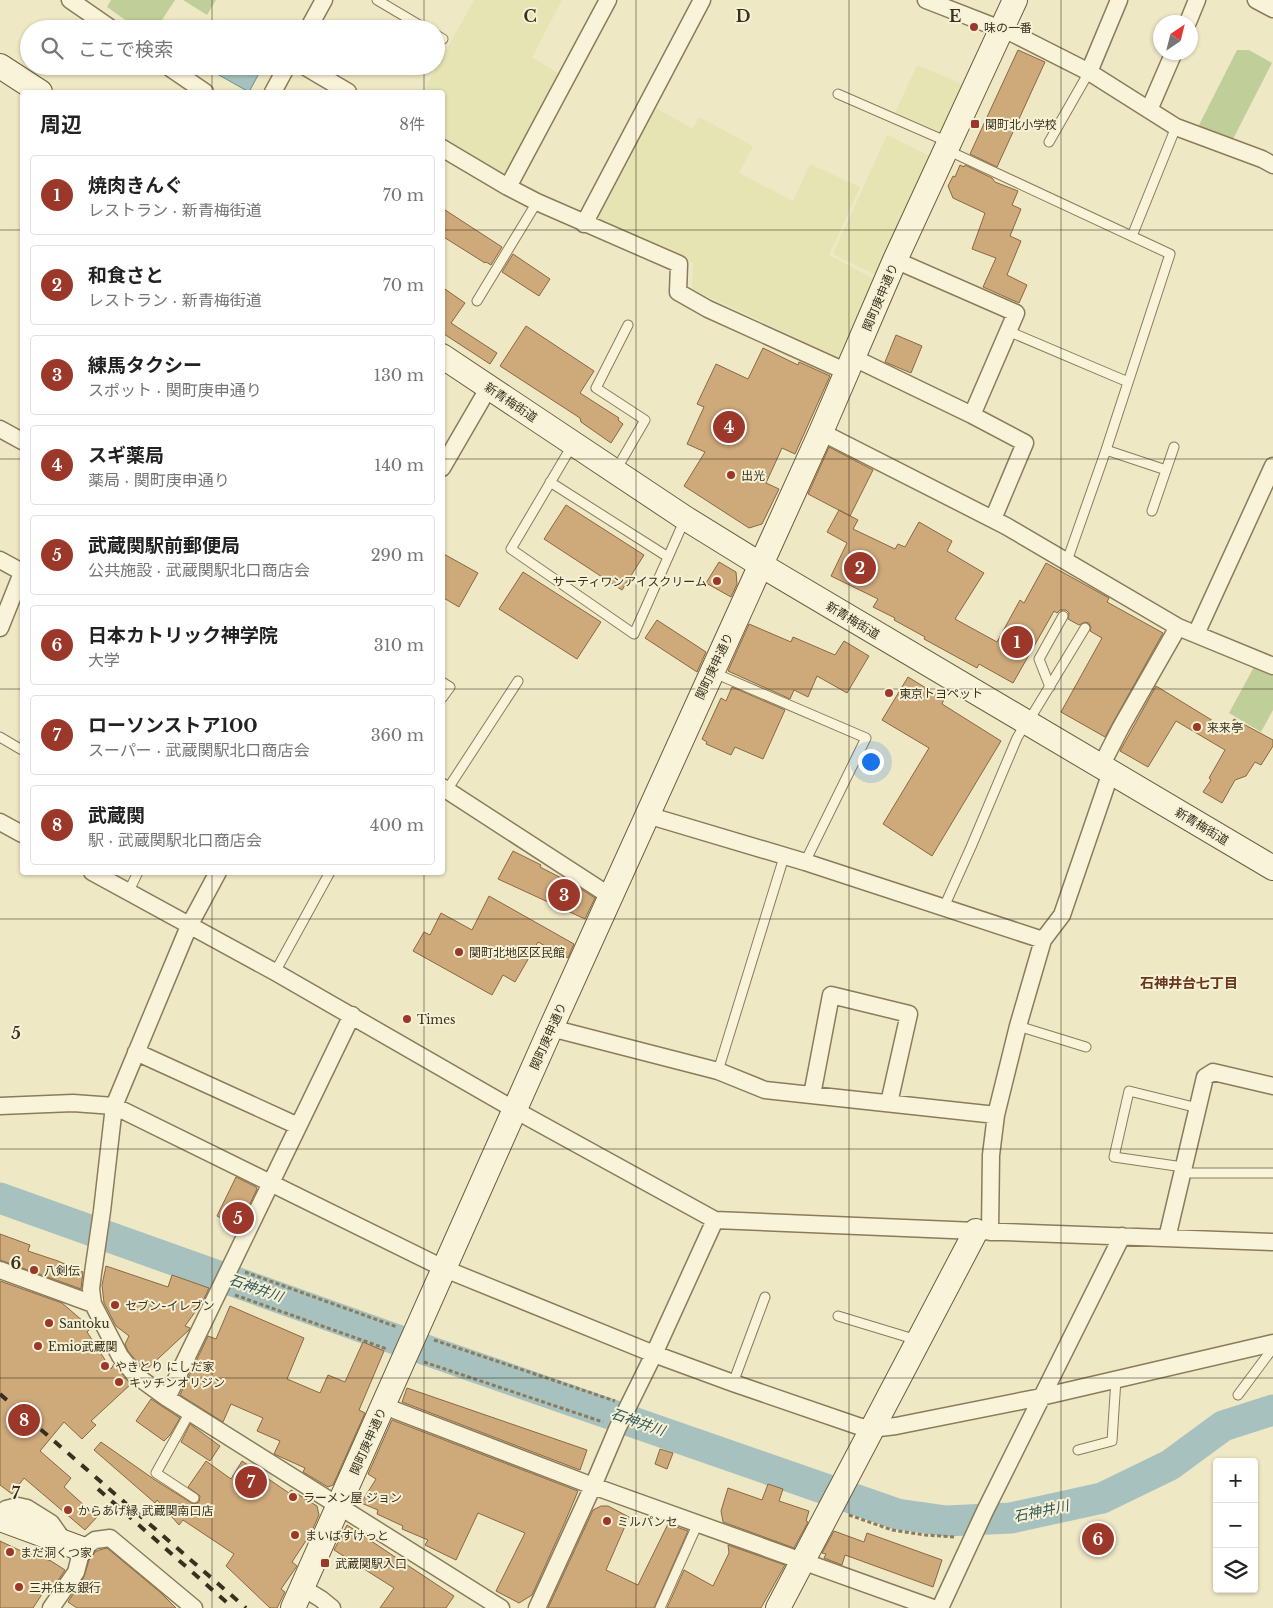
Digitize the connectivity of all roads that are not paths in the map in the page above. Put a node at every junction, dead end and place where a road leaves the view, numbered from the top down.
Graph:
1 (70, 0) edge
2 (324, 0) edge
3 (377, 0) edge
4 (608, 0) edge
5 (702, 0) edge
6 (926, 0) edge
7 (1015, 0) edge
8 (1119, 0) edge
9 (1198, 0) edge
10 (1256, 0) edge
11 (1273, 9) edge
12 (1191, 15) edge
13 (99, 20) edge
14 (313, 20) edge
15 (411, 20) edge
16 (1002, 29) junction
17 (1171, 60) edge
18 (0, 66) edge
19 (1089, 72) junction
20 (180, 75) edge
21 (282, 75) edge
22 (319, 75) edge
23 (37, 90) edge
24 (202, 90) edge
25 (274, 90) edge
26 (345, 90) edge
27 (838, 94) dead end
28 (1149, 110) junction
29 (1176, 127) junction
30 (1049, 142) dead end
31 (948, 146) junction
32 (445, 150) edge
33 (1273, 165) edge
34 (508, 187) junction
35 (537, 202) junction
36 (584, 224) junction
37 (1132, 236) junction
38 (895, 260) junction
39 (477, 301) dead end
40 (628, 325) dead end
41 (1008, 331) junction
42 (445, 358) edge
43 (851, 365) junction
44 (1128, 382) junction
45 (489, 387) junction
46 (972, 415) junction
47 (0, 429) edge
48 (821, 432) junction
49 (20, 441) edge
50 (573, 444) junction
51 (1174, 447) dead end
52 (1106, 450) junction
53 (445, 463) edge
54 (1273, 466) edge
55 (1166, 470) junction
56 (615, 472) junction
57 (550, 482) junction
58 (1152, 511) dead end
59 (685, 518) junction
60 (993, 519) junction
61 (668, 557) junction
62 (0, 560) edge
63 (1067, 561) junction
64 (761, 565) junction
65 (20, 572) edge
66 (20, 578) edge
67 (1063, 616) dead end
68 (1178, 626) junction
69 (0, 628) edge
70 (1085, 628) dead end
71 (1196, 634) junction
72 (1273, 666) edge
73 (712, 672) junction
74 (518, 681) dead end
75 (445, 684) edge
76 (1050, 687) junction
77 (445, 694) edge
78 (1027, 723) junction
79 (0, 738) edge
80 (20, 749) edge
81 (1106, 769) junction
82 (445, 788) edge
83 (647, 815) junction
84 (0, 822) edge
85 (20, 833) edge
86 (784, 857) junction
87 (805, 862) junction
88 (1273, 868) edge
89 (97, 875) edge
90 (137, 875) edge
91 (216, 875) edge
92 (328, 875) edge
93 (128, 893) junction
94 (610, 896) junction
95 (944, 907) junction
96 (189, 926) junction
97 (1043, 940) junction
98 (275, 972) junction
99 (352, 1015) junction
100 (1018, 1026) junction
101 (551, 1028) junction
102 (1086, 1047) dead end
103 (136, 1052) junction
104 (718, 1071) junction
105 (1273, 1086) edge
106 (812, 1095) junction
107 (889, 1103) junction
108 (0, 1106) edge
109 (114, 1106) junction
110 (1198, 1108) junction
111 (515, 1110) junction
112 (996, 1115) junction
113 (298, 1126) junction
114 (1183, 1170) junction
115 (1273, 1173) edge
116 (270, 1184) junction
117 (715, 1220) junction
118 (983, 1232) junction
119 (1122, 1236) junction
120 (1167, 1238) junction
121 (1273, 1242) edge
122 (445, 1269) junction
123 (0, 1270) edge
124 (765, 1297) dead end
125 (93, 1304) junction
126 (838, 1316) dead end
127 (918, 1340) junction
128 (1273, 1343) edge
129 (1273, 1348) edge
130 (654, 1354) junction
131 (1116, 1379) junction
132 (733, 1383) junction
133 (1238, 1395) dead end
134 (1042, 1397) junction
135 (167, 1398) junction
136 (384, 1406) junction
137 (190, 1412) junction
138 (872, 1429) junction
139 (1078, 1450) dead end
140 (594, 1486) junction
141 (194, 1498) dead end
142 (339, 1507) junction
143 (0, 1514) edge
144 (0, 1519) edge
145 (698, 1523) junction
146 (74, 1546) junction
147 (802, 1561) junction
148 (298, 1598) edge
149 (51, 1608) edge
150 (194, 1608) edge
151 (332, 1608) edge
152 (501, 1608) edge
153 (537, 1608) edge
154 (660, 1608) edge
155 (778, 1608) edge
156 (933, 1608) edge
157 (940, 1608) edge

1 - 13 street
2 - 14 street
3 - 15 lane
4 - 34 street
5 - 36 street
6 - 16 street
7 - 16 street, 関町庚申通り
8 - 19 street
9 - 12 street
10 - 11 street
16 - 19 street
16 - 31 street, 関町庚申通り
17 - 28 street
18 - 23 street
19 - 28 street
19 - 30 lane
20 - 24 street
21 - 25 street
22 - 26 street
27 - 31 lane
28 - 29 street
29 - 33 street
29 - 37 lane
31 - 37 lane
31 - 38 street, 関町庚申通り
32 - 34 street
34 - 35 street
35 - 36 street
35 - 39 lane
36 - 43 street
37 - 44 lane
38 - 41 street
38 - 43 street, 関町庚申通り
40 - 56 lane
41 - 44 lane
41 - 46 street
42 - 45 street, 新青梅街道
43 - 46 street
43 - 48 street, 関町庚申通り
44 - 52 lane
45 - 50 street, 新青梅街道
45 - 53 street
46 - 60 street
47 - 49 street
48 - 60 street
48 - 64 street, 関町庚申通り
50 - 56 street, 新青梅街道
50 - 57 lane
51 - 55 lane
52 - 55 lane
52 - 63 lane
54 - 71 street
55 - 58 lane
56 - 59 street, 新青梅街道
57 - 61 lane
57 - 61 lane
59 - 61 lane
59 - 64 street, 新青梅街道
60 - 63 street
62 - 65 street
63 - 68 street
64 - 73 street, 関町庚申通り
64 - 78 street, 新青梅街道
66 - 69 street
67 - 76 lane
68 - 71 street
68 - 81 street
70 - 76 lane
71 - 72 street
73 - 83 street, 関町庚申通り
73 - 87 lane
74 - 82 lane
75 - 77 lane
76 - 78 lane
78 - 81 street, 新青梅街道
78 - 95 lane
79 - 80 lane
81 - 88 street, 新青梅街道
81 - 97 street
82 - 94 street
83 - 86 street
83 - 94 street, 関町庚申通り
84 - 85 street
86 - 87 street
86 - 104 lane
87 - 95 street
89 - 93 street
90 - 93 lane
91 - 96 street
92 - 98 lane
93 - 96 street
94 - 101 street, 関町庚申通り
95 - 97 street
96 - 98 street
96 - 103 street
97 - 100 street
98 - 99 street
99 - 111 street
99 - 113 street
100 - 102 lane
100 - 112 street
101 - 104 street
101 - 111 street, 関町庚申通り
103 - 109 street
103 - 113 street
104 - 106 street
105 - 110 street
106 - 107 street
106 - 107 street
107 - 112 street
108 - 109 street
109 - 116 street
109 - 125 street
110 - 114 street
110 - 114 lane
111 - 117 street
111 - 122 street, 関町庚申通り
112 - 118 street
113 - 116 street
114 - 115 lane
114 - 120 street
116 - 122 street
116 - 135 street
117 - 118 street
117 - 130 street
118 - 119 street
118 - 127 street
119 - 120 street
119 - 134 street
120 - 121 street
122 - 130 street
122 - 136 street, 関町庚申通り
123 - 125 street
124 - 132 lane
125 - 135 street
126 - 127 lane
127 - 138 street
128 - 131 street
129 - 133 lane
130 - 132 street
130 - 140 street
131 - 134 street
131 - 139 lane
132 - 138 street
134 - 138 street
134 - 157 street
135 - 137 street
136 - 140 street
136 - 142 street, 関町庚申通り
137 - 141 lane
137 - 142 street
138 - 147 street
140 - 145 street
140 - 153 street
142 - 148 street, 関町庚申通り
142 - 152 street
143 - 146 street
144 - 146 street
145 - 147 street
145 - 154 lane
146 - 149 street
146 - 150 street
147 - 155 street
147 - 156 street
148 - 151 street

